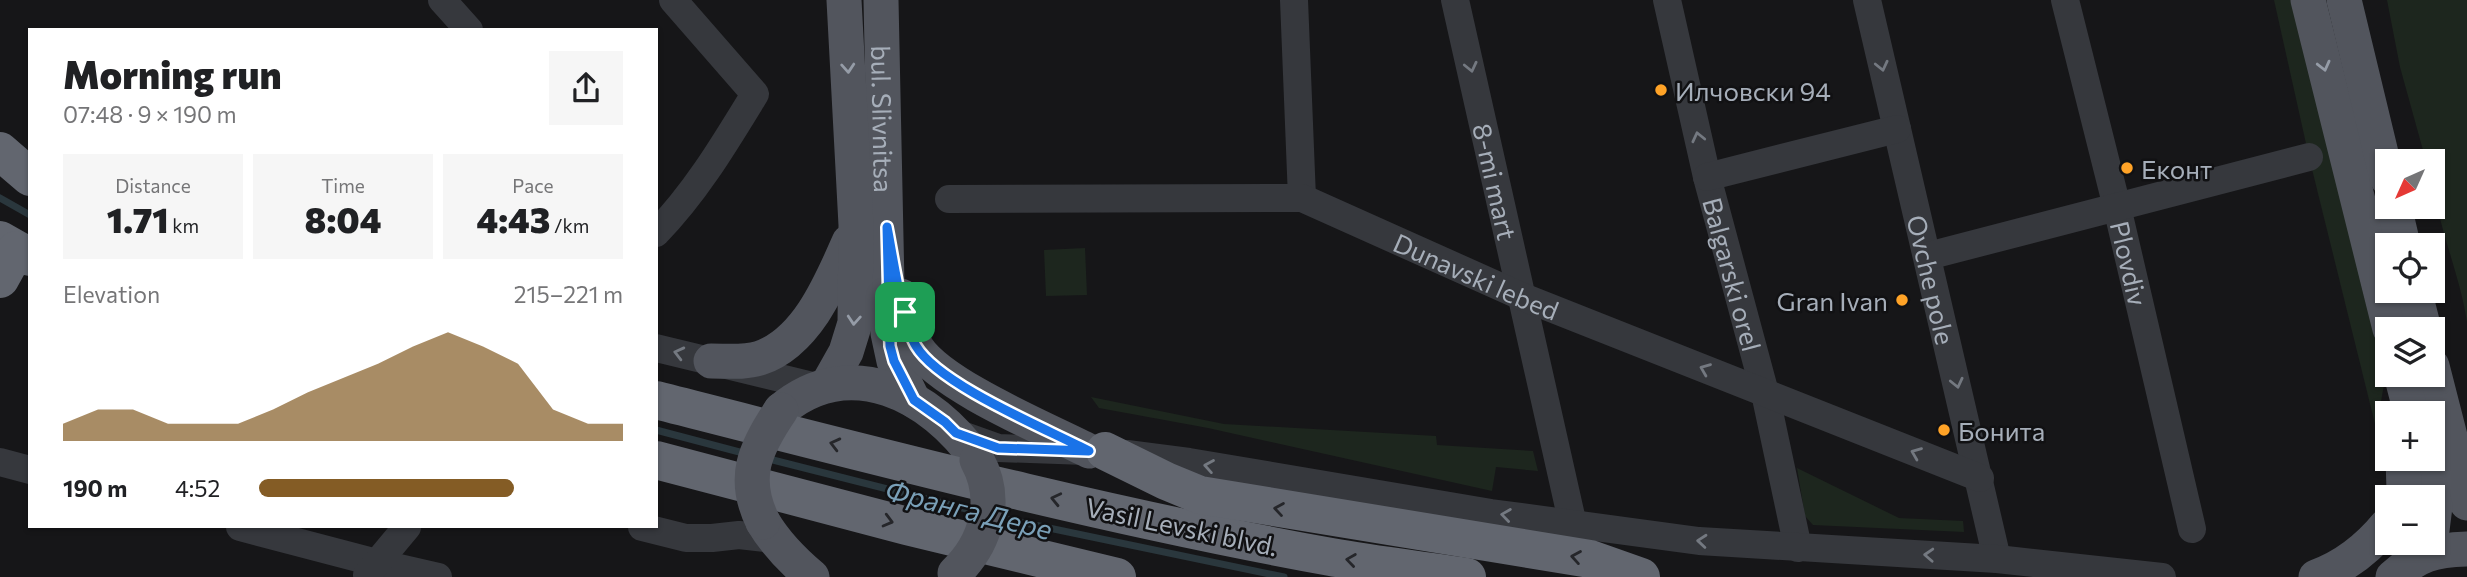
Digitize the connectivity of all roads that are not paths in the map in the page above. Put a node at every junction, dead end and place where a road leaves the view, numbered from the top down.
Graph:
1 (442, 0) edge
2 (673, 0) edge
3 (844, 0) edge
4 (881, 0) edge
5 (1294, 0) edge
6 (1455, 0) edge
7 (1667, 0) edge
8 (1867, 0) edge
9 (2065, 0) edge
10 (2308, 0) edge
11 (2344, 0) edge
12 (467, 28) edge
13 (1897, 129) junction
14 (2380, 149) edge
15 (0, 151) edge
16 (2309, 157) dead end
17 (0, 164) edge
18 (28, 177) edge
19 (1707, 177) junction
20 (28, 178) edge
21 (1302, 198) junction
22 (949, 199) dead end
23 (2117, 207) junction
24 (871, 226) junction
25 (658, 231) edge
26 (1928, 256) junction
27 (1523, 297) junction
28 (2387, 317) edge
29 (658, 348) edge
30 (711, 361) junction
31 (822, 386) junction
32 (2437, 387) edge
33 (2438, 387) edge
34 (1765, 393) junction
35 (658, 400) edge
36 (914, 400) junction
37 (956, 433) junction
38 (1097, 451) junction
39 (2467, 453) edge
40 (658, 461) edge
41 (0, 462) edge
42 (28, 469) edge
43 (1980, 478) junction
44 (2467, 503) edge
45 (1573, 525) junction
46 (243, 528) edge
47 (406, 528) edge
48 (646, 528) edge
49 (2192, 529) dead end
50 (768, 530) junction
51 (2375, 539) edge
52 (1798, 548) junction
53 (2467, 549) edge
54 (2445, 550) edge
55 (1997, 559) junction
56 (371, 570) edge
57 (953, 575) edge
58 (438, 577) edge
59 (812, 577) edge
60 (1117, 577) edge
61 (1467, 577) edge
62 (1641, 577) edge
63 (2162, 577) edge
64 (2316, 577) edge

1 - 12 street
2 - 25 street
3 -> 24 main road, bul. Slivnitsa
4 - 24 main road, bul. Slivnitsa
5 - 21 street
6 -> 27 street, 8-mi mart
19 -> 7 street, Balgarski orel
8 -> 13 street, Ovche pole
9 - 23 street, Plovdiv
10 -> 28 main road
11 - 14 main road
13 - 19 street
13 - 26 street, Ovche pole
15 - 18 highway
16 - 23 street
17 - 20 highway
19 - 34 street, Balgarski orel
21 - 22 street, Dunavski lebed
21 - 27 street, Dunavski lebed
23 - 26 street
23 - 49 street, Plovdiv
24 - 30 main road
24 -> 31 main road, bul. Slivnitsa
24 - 36 main road, bul. Slivnitsa
24 - 38 main road
26 -> 43 street, Ovche pole
34 -> 27 street, Dunavski lebed
27 - 45 street, 8-mi mart
30 -> 29 street
30 - 31 street
31 - 36 main road
31 - 50 main road, bridge
32 - 44 main road
33 - 39 main road
43 -> 34 street, Dunavski lebed
34 - 52 street, Balgarski orel
61 -> 35 highway, Vasil Levski blvd.
36 - 37 main road
37 - 38 street
37 - 57 main road, bridge
45 -> 38 street
62 -> 38 highway
40 -> 60 highway
41 - 42 street
43 - 55 street, Ovche pole
52 -> 45 street
46 - 56 street
47 - 56 street
48 - 50 street
50 - 59 main road
51 - 64 main road
55 -> 52 street
53 - 54 main road
55 - 63 street
56 - 58 street

